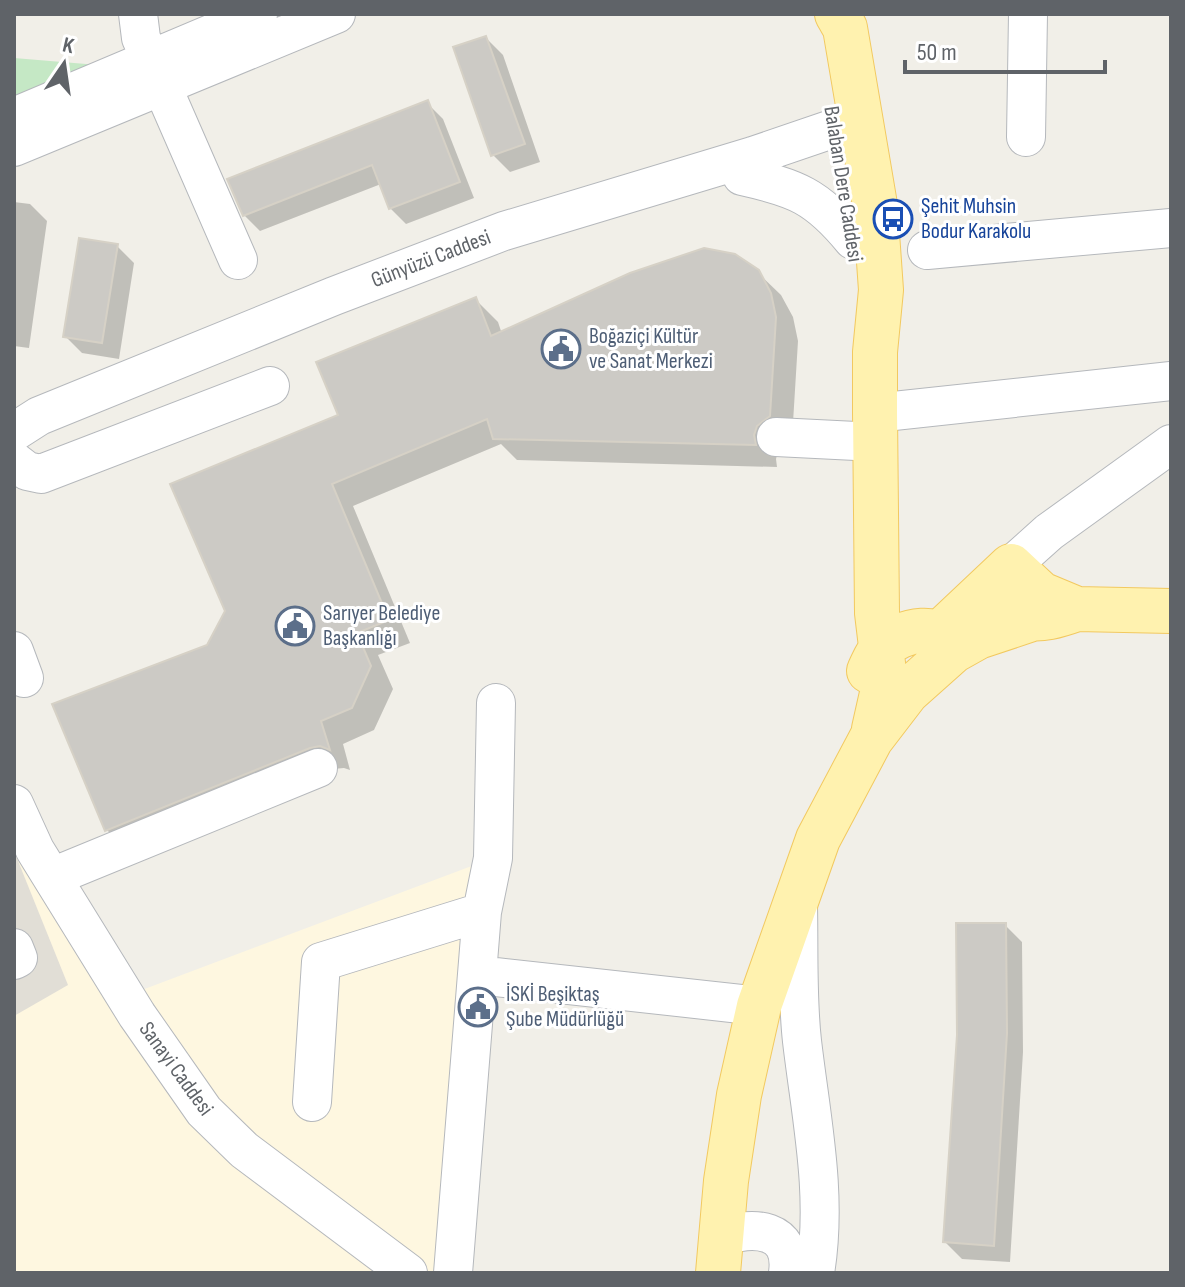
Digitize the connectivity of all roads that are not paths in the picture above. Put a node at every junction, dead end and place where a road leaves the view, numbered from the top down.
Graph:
1 (138, 14) edge
2 (258, 14) edge
3 (336, 14) edge
4 (820, 14) edge
5 (837, 14) edge
6 (1028, 14) edge
7 (156, 73) junction
8 (14, 117) edge
9 (1026, 137) dead end
10 (851, 138) junction
11 (14, 147) edge
12 (742, 176) junction
13 (1171, 228) edge
14 (853, 240) junction
15 (927, 250) dead end
16 (238, 260) dead end
17 (875, 352) junction
18 (1171, 381) edge
19 (270, 386) dead end
20 (875, 428) junction
21 (14, 435) edge
22 (776, 437) dead end
23 (1171, 444) edge
24 (14, 461) edge
25 (1000, 576) junction
26 (1077, 609) junction
27 (1171, 611) edge
28 (1029, 620) junction
29 (880, 649) junction
30 (941, 651) junction
31 (496, 703) dead end
32 (871, 739) junction
33 (318, 768) dead end
34 (14, 804) edge
35 (52, 877) junction
36 (798, 894) junction
37 (482, 912) junction
38 (14, 948) edge
39 (14, 960) edge
40 (478, 975) junction
41 (759, 1006) junction
42 (312, 1102) dead end
43 (719, 1255) edge
44 (408, 1273) edge
45 (453, 1273) edge
46 (788, 1273) edge
47 (815, 1273) edge

1 - 7 street
2 - 7 street
3 - 7 street
4 - 10 main road, Balaban Dere Caddesi
5 - 10 main road, Balaban Dere Caddesi
6 - 9 street
7 - 8 street
7 - 11 street
7 - 16 street
10 - 12 street, Günyüzü Caddesi
10 - 14 main road, Balaban Dere Caddesi
10 - 17 main road, Balaban Dere Caddesi
10 - 21 street, Günyüzü Caddesi
12 - 14 street
12 - 21 street, Günyüzü Caddesi
13 - 15 street
14 - 17 main road, Balaban Dere Caddesi
17 - 20 main road, Balaban Dere Caddesi
18 - 20 street
19 - 24 street
20 - 22 street
20 - 29 main road, Balaban Dere Caddesi
23 - 25 street
25 - 26 main road
25 - 28 main road
25 - 30 main road
26 - 27 main road
26 - 28 main road
28 - 30 main road
29 - 30 main road
29 - 32 main road, Balaban Dere Caddesi
29 - 41 main road
30 - 32 main road
31 - 37 street
32 - 36 main road
33 - 35 street
34 - 35 street, Sanayi Caddesi
35 - 44 street, Sanayi Caddesi
36 - 41 main road
36 - 47 street
37 - 40 street
37 - 42 street
38 - 39 street
40 - 41 street
40 - 45 street
41 - 43 main road
43 - 46 street

